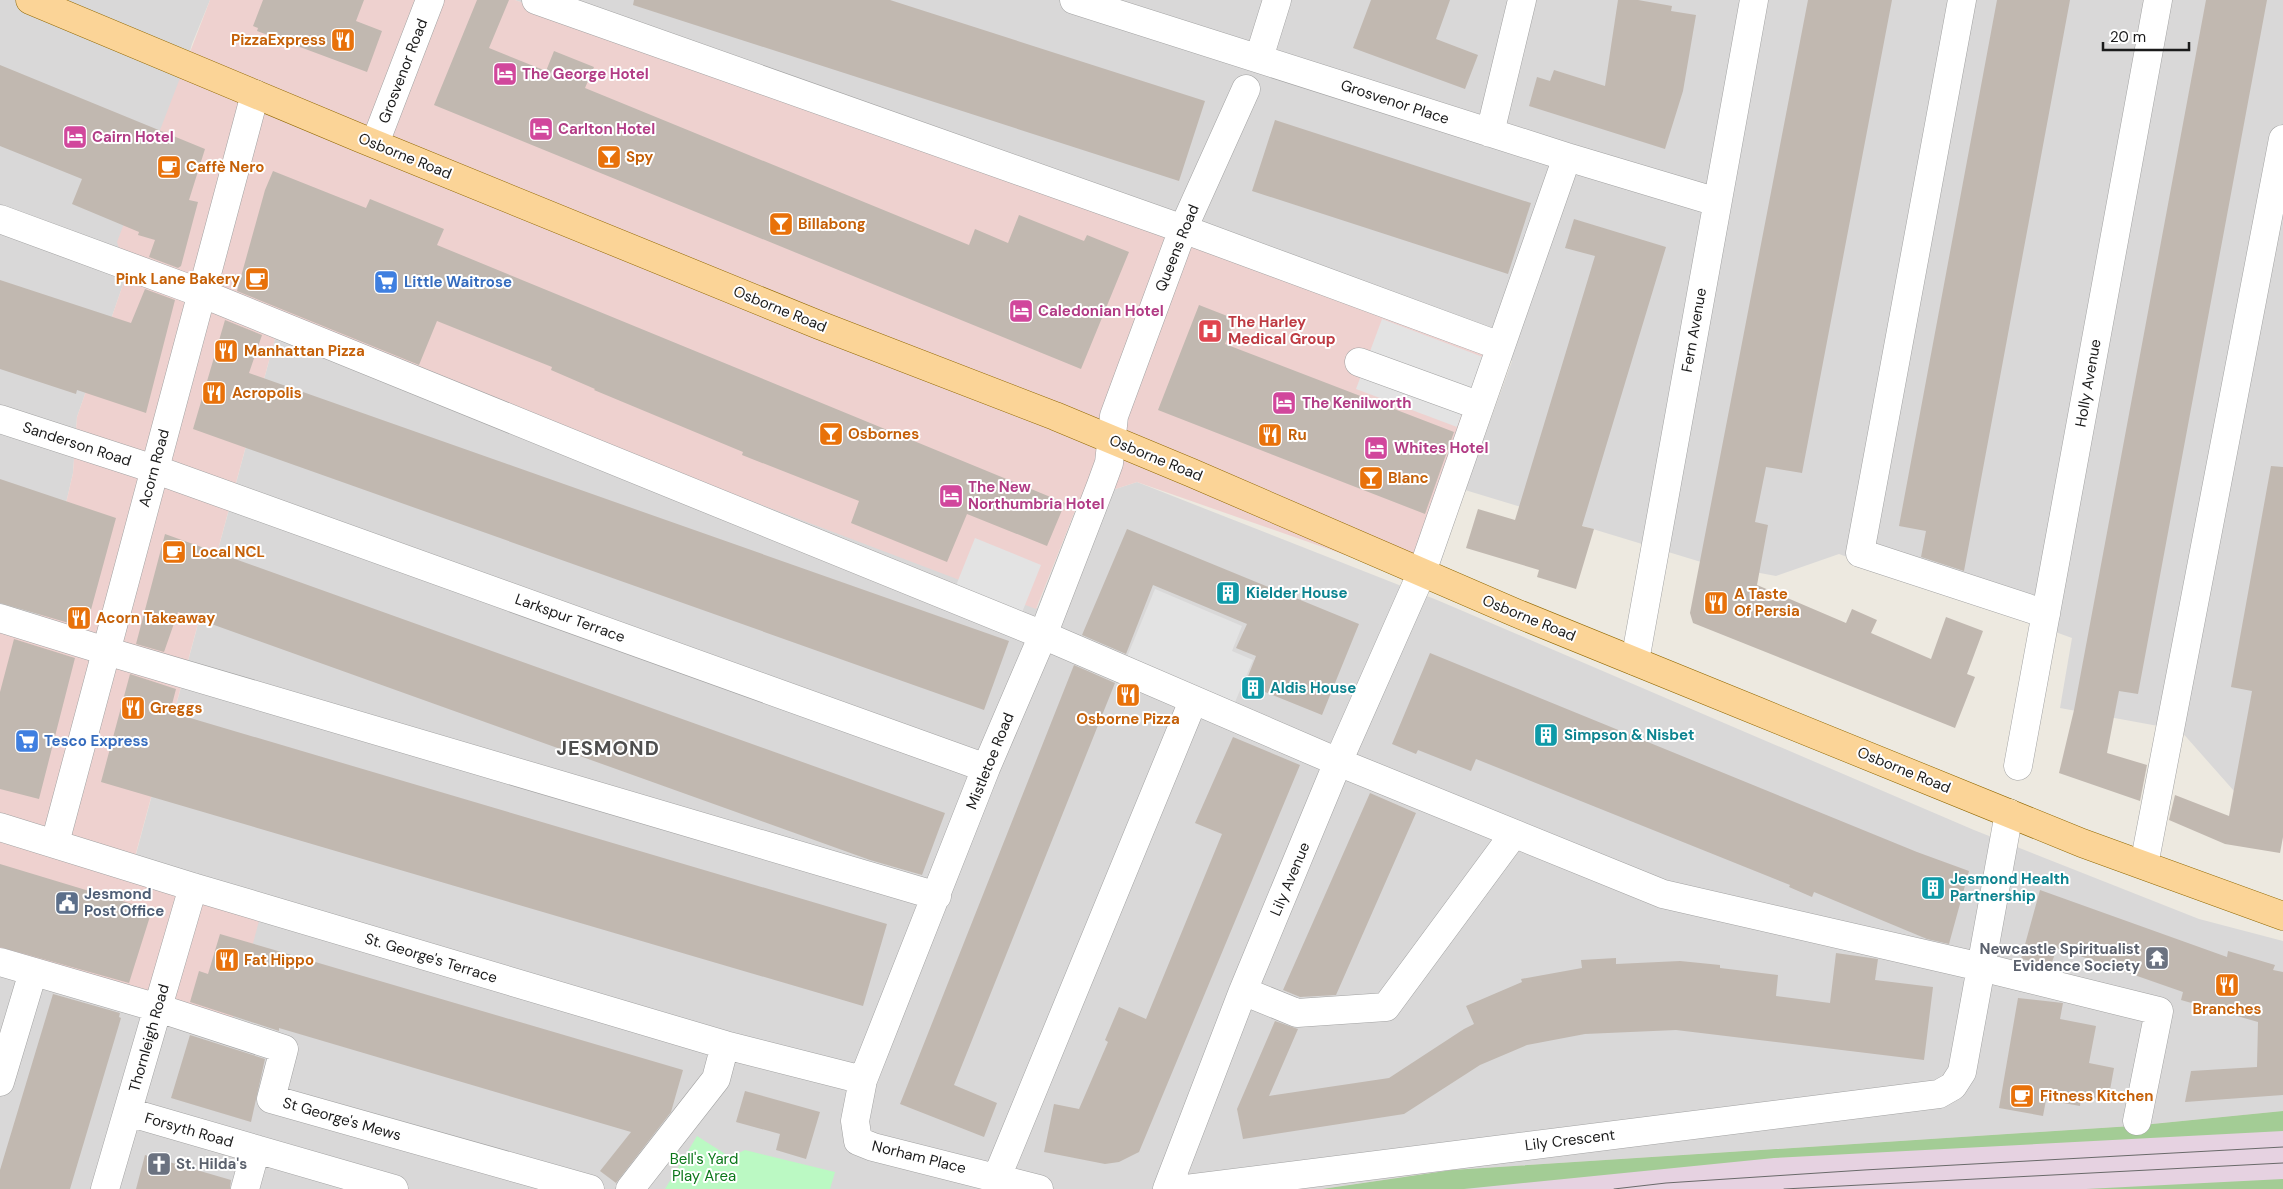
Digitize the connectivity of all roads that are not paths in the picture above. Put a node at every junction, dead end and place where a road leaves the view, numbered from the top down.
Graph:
1 (30, 0) edge
2 (430, 0) edge
3 (536, 0) edge
4 (1074, 0) edge
5 (1277, 0) edge
6 (1522, 0) edge
7 (1754, 0) edge
8 (1962, 0) edge
9 (2158, 0) edge
10 (66, 7) edge
11 (1259, 58) junction
12 (1246, 89) dead end
13 (255, 94) junction
14 (1490, 133) junction
15 (2283, 139) edge
16 (375, 143) junction
17 (1567, 157) junction
18 (1716, 202) junction
19 (0, 219) edge
20 (1183, 229) junction
21 (201, 293) junction
22 (1500, 346) junction
23 (1359, 362) dead end
24 (1480, 406) junction
25 (0, 419) edge
26 (1112, 440) junction
27 (154, 469) junction
28 (1422, 572) junction
29 (2046, 614) junction
30 (0, 618) edge
31 (1043, 635) junction
32 (106, 651) junction
33 (1635, 661) junction
34 (1194, 702) junction
35 (1338, 762) junction
36 (2018, 766) dead end
37 (986, 768) junction
38 (2009, 813) junction
39 (0, 827) edge
40 (1513, 835) junction
41 (55, 843) junction
42 (2144, 865) junction
43 (193, 887) junction
44 (937, 896) junction
45 (2283, 916) edge
46 (0, 962) edge
47 (1981, 967) junction
48 (33, 972) junction
49 (1243, 991) junction
50 (158, 1008) junction
51 (725, 1045) junction
52 (863, 1080) junction
53 (0, 1082) edge
54 (128, 1112) junction
55 (2137, 1121) dead end
56 (256, 1149) junction
57 (997, 1177) junction
58 (105, 1189) edge
59 (244, 1189) edge
60 (394, 1189) edge
61 (590, 1189) edge
62 (630, 1189) edge
63 (1039, 1189) edge
64 (1167, 1189) edge
65 (1186, 1189) edge

1 - 10 main road, Osborne Road
2 - 16 street, Grosvenor Road
3 - 20 street
4 - 11 street, Grosvenor Place
5 - 11 street
6 - 14 street
7 - 18 street, Fern Avenue
8 - 29 street
9 - 29 street, Holly Avenue
10 - 13 main road, Osborne Road
11 - 14 street, Grosvenor Place
12 - 20 street, Queens Road
13 - 16 main road, Osborne Road
13 - 21 street, Acorn Road
14 - 17 street, Grosvenor Place
15 - 42 street
16 - 26 main road, Osborne Road
17 - 18 street, Grosvenor Place
17 - 22 street, Lily Avenue
18 - 33 street, Fern Avenue
19 - 21 street
20 - 22 street
20 - 26 street, Queens Road
21 - 27 street, Acorn Road
21 - 31 street
22 - 24 street, Lily Avenue
23 - 24 street
24 - 28 street, Lily Avenue
25 - 27 street, Sanderson Road
26 - 28 main road, Osborne Road
26 - 31 street, Mistletoe Road
27 - 32 street, Acorn Road
27 - 37 street, Larkspur Terrace
28 - 33 main road, Osborne Road
28 - 35 street, Lily Avenue
29 - 36 street, Holly Avenue
30 - 32 street
31 - 34 street
31 - 37 street, Mistletoe Road
32 - 41 street, Acorn Road
32 - 44 street
33 - 38 main road, Osborne Road
34 - 35 street
34 - 57 street
35 - 40 street
35 - 49 street, Lily Avenue
37 - 44 street, Mistletoe Road
38 - 42 main road, Osborne Road
38 - 47 street
39 - 41 street, St. George's Terrace
40 - 47 street
40 - 49 street
41 - 43 street, St. George's Terrace
42 - 45 main road, Osborne Road
43 - 50 street, Thornleigh Road
43 - 51 street, St. George's Terrace
44 - 52 street, Mistletoe Road
46 - 48 street
47 - 55 street
47 - 65 street, Lily Crescent
48 - 50 street
48 - 53 street
49 - 64 street, Lily Avenue
50 - 54 street, Thornleigh Road
50 - 61 street, St George's Mews
51 - 52 street, St. George's Terrace
51 - 62 street
52 - 57 street, Norham Place
54 - 56 street, Forsyth Road
54 - 58 street, Thornleigh Road
56 - 59 street
56 - 60 street, Forsyth Road
57 - 63 street, Norham Place

